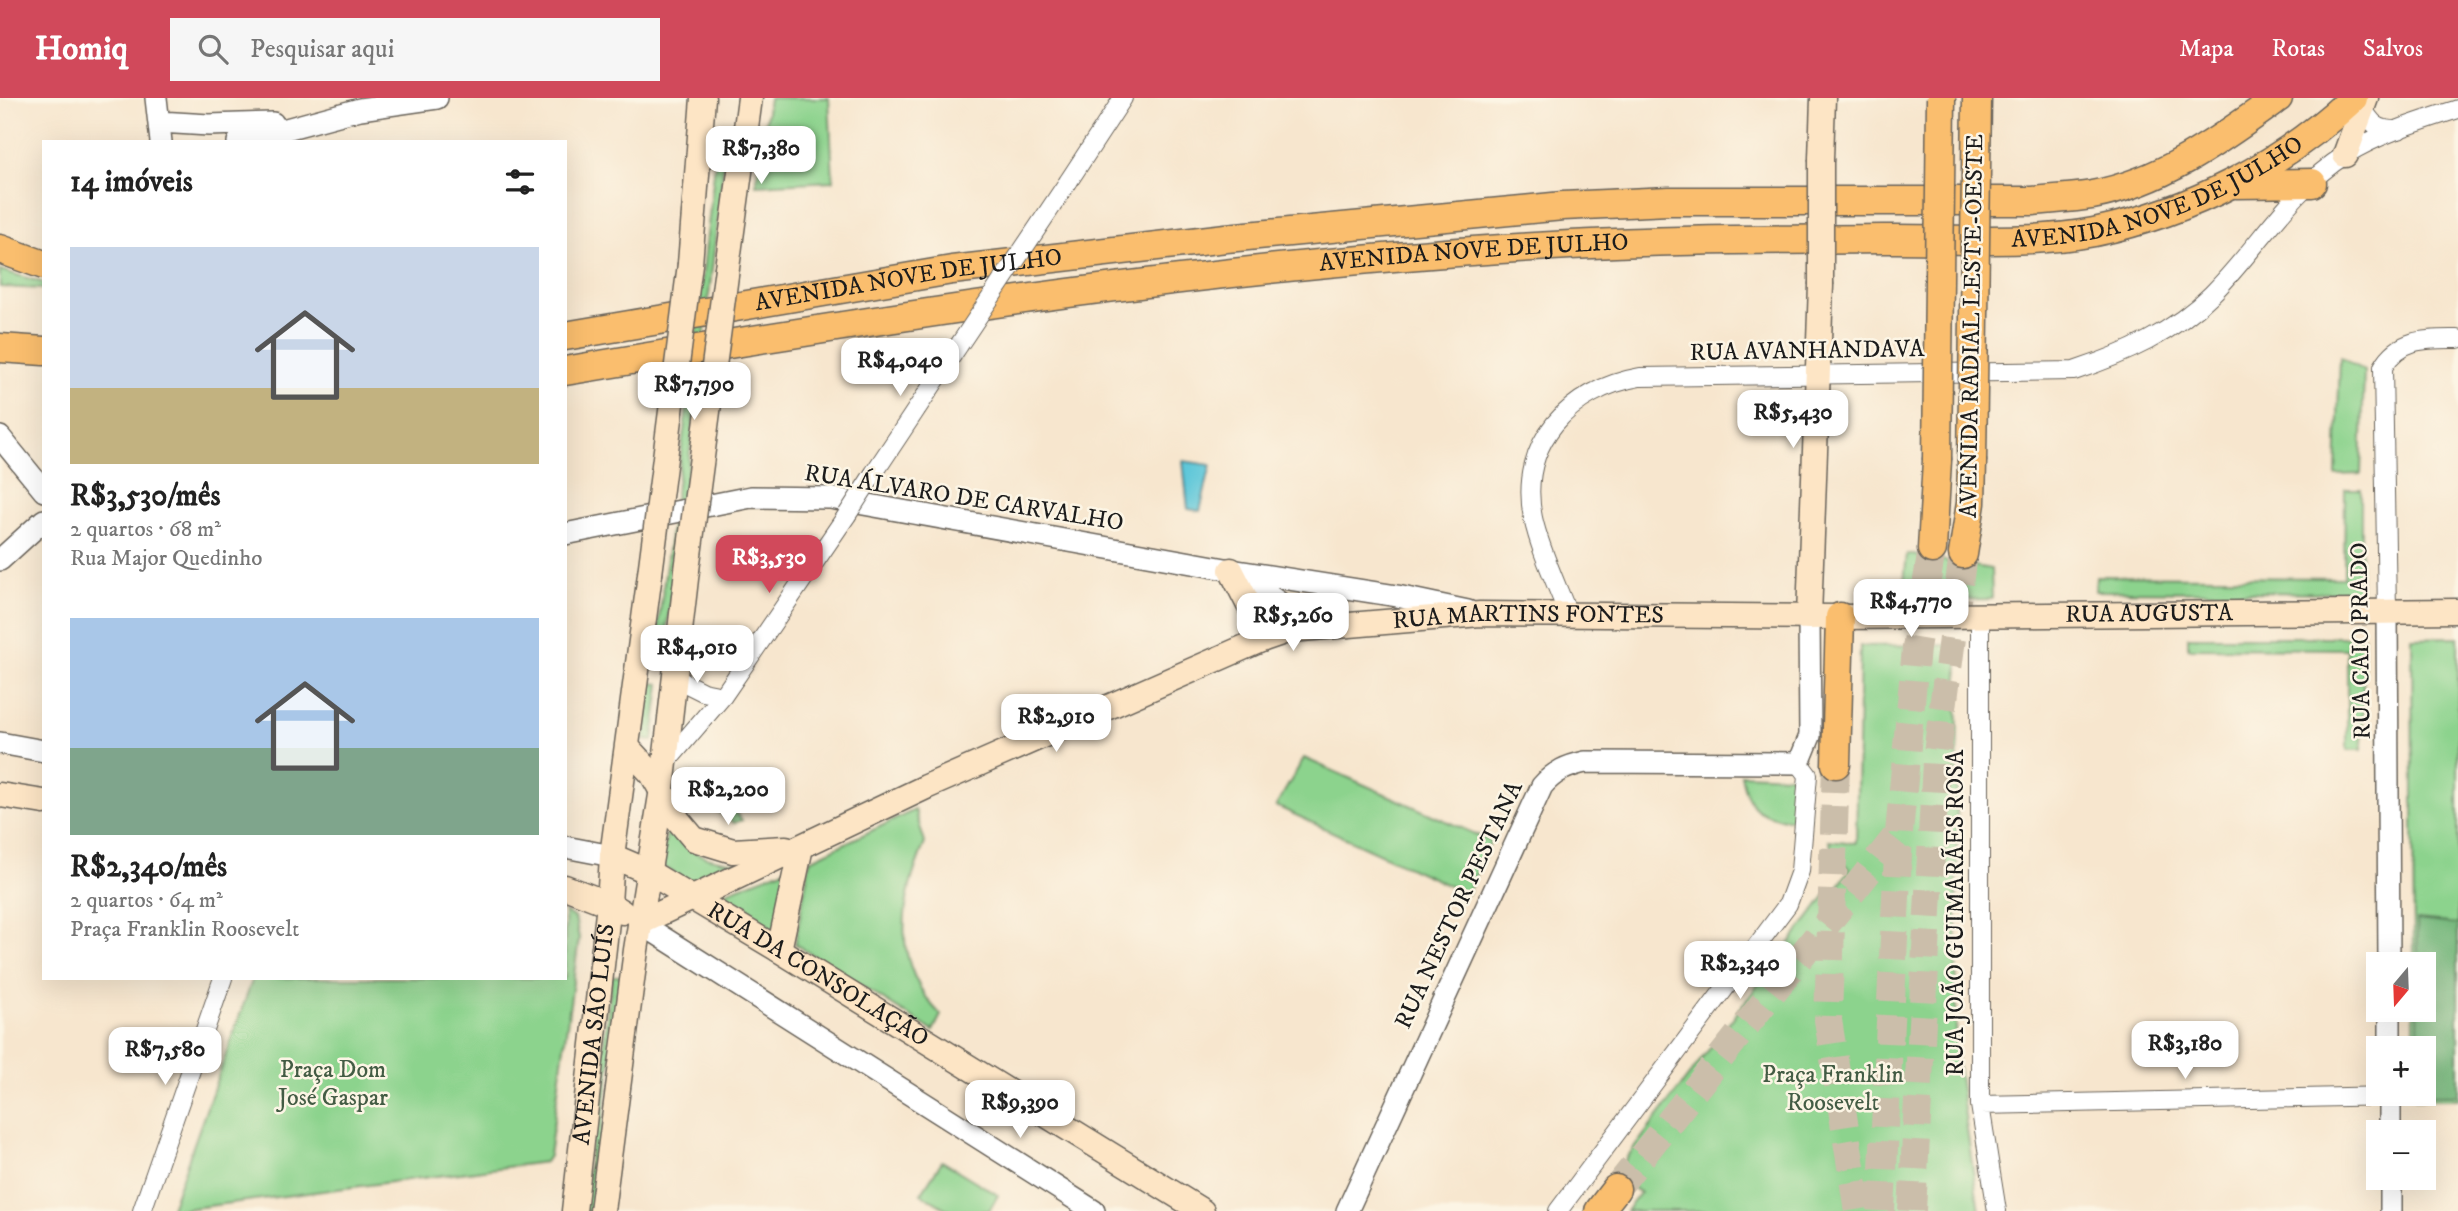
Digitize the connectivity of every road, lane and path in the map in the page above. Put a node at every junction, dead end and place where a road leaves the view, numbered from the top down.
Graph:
1 (156, 98) edge
2 (437, 98) edge
3 (703, 98) edge
4 (750, 98) edge
5 (1124, 98) edge
6 (1823, 98) edge
7 (1941, 98) edge
8 (1977, 98) edge
9 (2277, 98) edge
10 (2360, 101) edge
11 (2458, 109) edge
12 (299, 123) junction
13 (2399, 130) junction
14 (160, 132) edge
15 (244, 140) edge
16 (2345, 155) junction
17 (2312, 183) junction
18 (2234, 184) junction
19 (0, 249) edge
20 (42, 264) edge
21 (567, 336) edge
22 (2458, 339) edge
23 (0, 348) edge
24 (42, 351) edge
25 (567, 371) edge
26 (1819, 374) junction
27 (0, 437) edge
28 (42, 489) edge
29 (42, 522) edge
30 (567, 534) edge
31 (1932, 549) tunnel mouth
32 (1963, 554) tunnel mouth
33 (0, 560) edge
34 (1231, 570) junction
35 (2387, 611) junction
36 (2458, 611) edge
37 (1480, 614) junction
38 (1568, 614) junction
39 (1980, 614) junction
40 (1809, 617) junction
41 (1840, 617) junction
42 (1315, 627) junction
43 (1261, 640) junction
44 (675, 678) junction
45 (723, 696) junction
46 (0, 743) edge
47 (628, 748) junction
48 (42, 751) edge
49 (1799, 763) junction
50 (1836, 764) tunnel mouth
51 (663, 777) junction
52 (0, 795) edge
53 (42, 802) edge
54 (567, 846) edge
55 (801, 847) junction
56 (612, 856) junction
57 (647, 872) junction
58 (567, 888) edge
59 (692, 898) junction
60 (609, 904) junction
61 (640, 923) junction
62 (779, 950) junction
63 (2389, 952) edge
64 (222, 980) edge
65 (2366, 1096) edge
66 (1980, 1105) junction
67 (1616, 1189) tunnel mouth
68 (2391, 1190) edge
69 (142, 1211) edge
70 (574, 1211) edge
71 (602, 1211) edge
72 (1094, 1211) edge
73 (1202, 1211) edge
74 (1347, 1211) edge
75 (1558, 1211) edge
76 (1599, 1211) edge
77 (1997, 1211) edge
78 (2391, 1211) edge

1 - 14 street
2 - 12 street
3 - 47 main road, AVENIDA SÃO LUÍS, bridge
4 - 44 main road, AVENIDA SÃO LUÍS, bridge
5 - 45 street, bridge
6 - 26 main road, bridge
7 - 31 main road, AVENIDA RADIAL LESTE-OESTE, bridge
8 - 32 main road, AVENIDA RADIAL LESTE-OESTE, bridge
9 - 21 main road, AVENIDA NOVE DE JULHO
10 - 13 street
10 - 16 main road
10 - 18 main road, AVENIDA NOVE DE JULHO
11 - 13 street, RUA AVANHANDAVA
12 - 14 street
12 - 15 street
13 - 16 street, RUA AVANHANDAVA
16 - 17 street, RUA AVANHANDAVA
17 - 18 main road
17 - 26 street, RUA AVANHANDAVA
18 - 25 main road, AVENIDA NOVE DE JULHO
19 - 20 main road
22 - 35 street, RUA CAIO PRADO
23 - 24 main road
26 - 38 street, RUA AVANHANDAVA
26 - 40 main road
27 - 28 street
29 - 33 street
30 - 34 street, RUA ÁLVARO DE CARVALHO
34 - 37 street, RUA ÁLVARO DE CARVALHO
34 - 42 street, RUA ÁLVARO DE CARVALHO
34 - 43 main road
35 - 36 main road, RUA AUGUSTA
35 - 39 main road, RUA AUGUSTA
35 - 63 street, RUA CAIO PRADO
37 - 38 main road, RUA MARTINS FONTES
37 - 42 main road, RUA MARTINS FONTES
38 - 40 main road, RUA MARTINS FONTES
39 - 41 main road, RUA AUGUSTA
39 - 66 street, RUA JOÃO GUIMARÃES ROSA
40 - 41 main road, RUA MARTINS FONTES
40 - 49 street
41 - 50 main road
42 - 43 main road, RUA MARTINS FONTES
43 - 55 main road, RUA MARTINS FONTES
44 - 45 street
44 - 51 main road, AVENIDA SÃO LUÍS
45 - 51 street
46 - 48 street
47 - 51 main road, RUA MARTINS FONTES
47 - 56 main road, AVENIDA SÃO LUÍS
49 - 74 street, RUA NESTOR PESTANA
49 - 75 street
51 - 55 main road, RUA MARTINS FONTES
51 - 57 main road, AVENIDA SÃO LUÍS
52 - 53 main road
54 - 56 street, RUA DA CONSOLAÇÃO
55 - 59 main road, RUA MARTINS FONTES
55 - 62 main road
56 - 57 main road, RUA DA CONSOLAÇÃO
56 - 60 main road, AVENIDA SÃO LUÍS
57 - 59 main road, RUA DA CONSOLAÇÃO
57 - 60 main road
57 - 61 main road, AVENIDA SÃO LUÍS
58 - 60 main road, RUA DA CONSOLAÇÃO
59 - 61 main road, RUA MARTINS FONTES
59 - 62 main road, RUA DA CONSOLAÇÃO
60 - 61 main road, RUA DA CONSOLAÇÃO
60 - 70 main road, AVENIDA SÃO LUÍS
61 - 71 main road, AVENIDA SÃO LUÍS
61 - 72 street, RUA DA CONSOLAÇÃO
62 - 73 main road, RUA DA CONSOLAÇÃO
64 - 69 street
65 - 66 street
66 - 77 street, RUA JOÃO GUIMARÃES ROSA
67 - 76 main road
68 - 78 street

